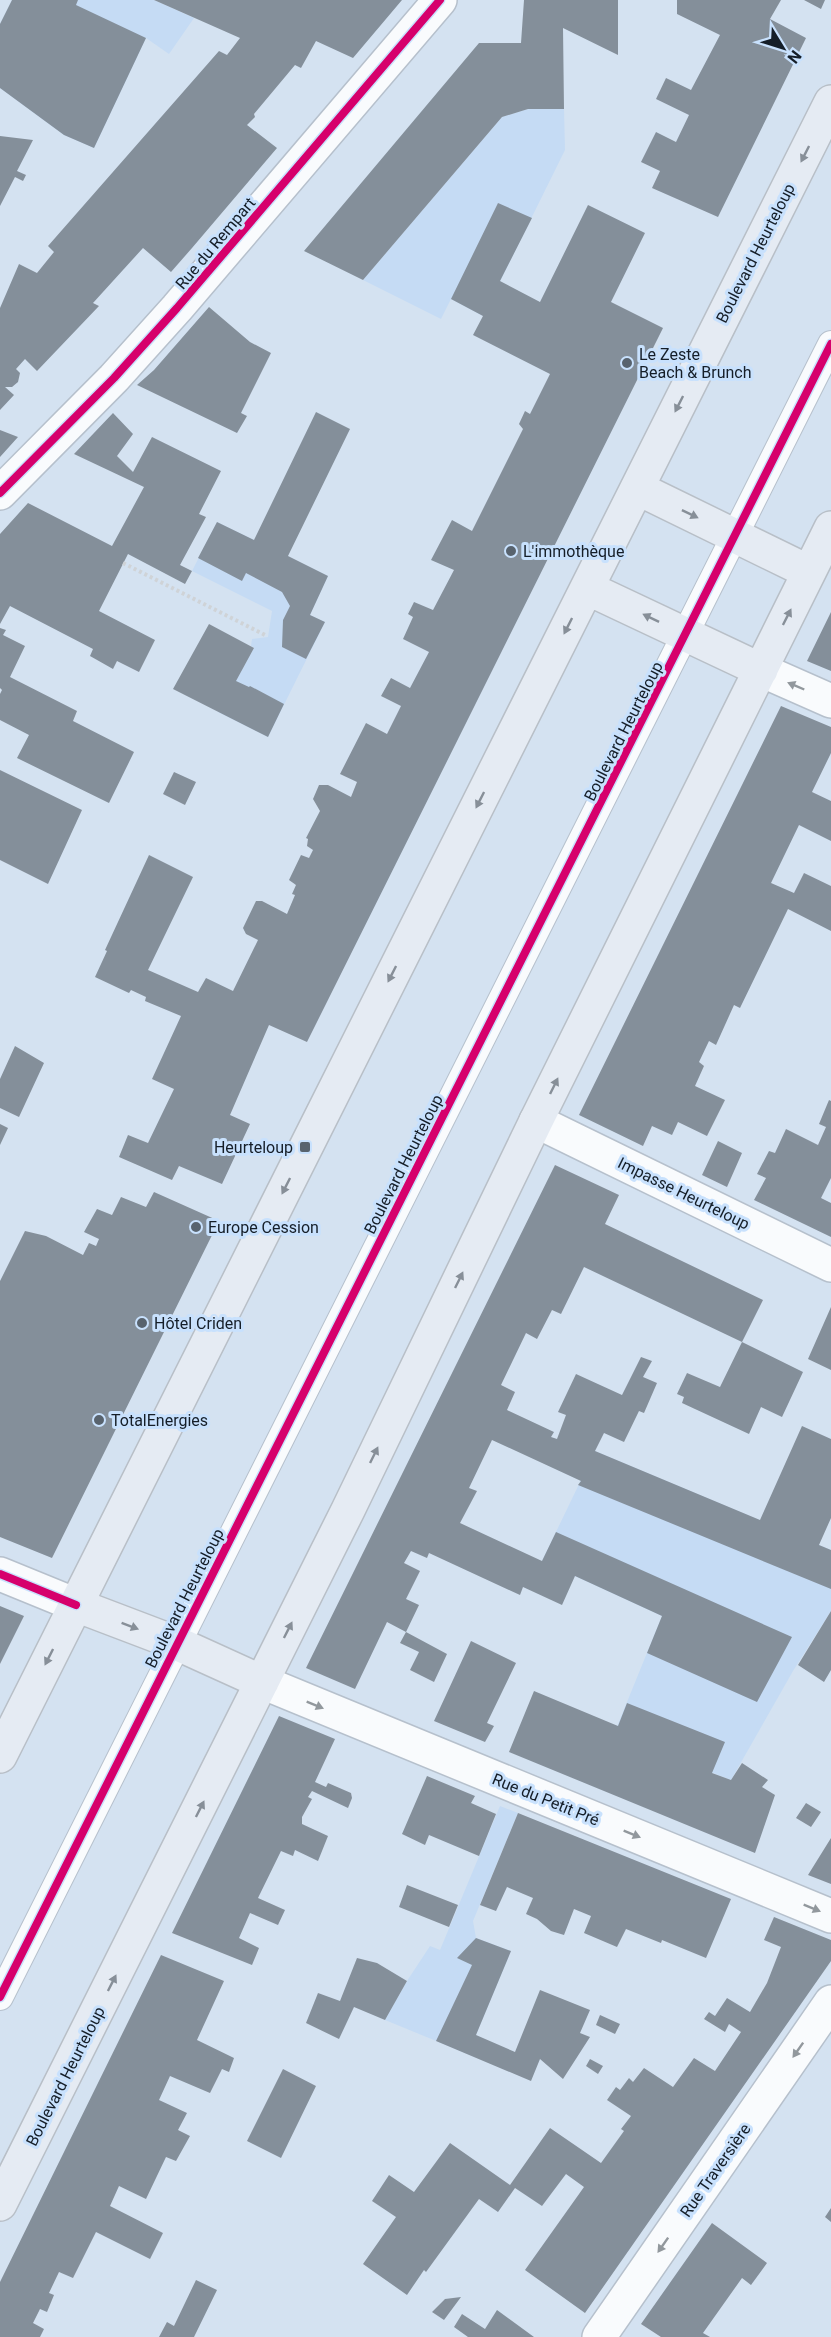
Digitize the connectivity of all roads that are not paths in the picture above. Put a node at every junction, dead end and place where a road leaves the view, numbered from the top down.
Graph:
1 (440, 0) edge
2 (831, 102) edge
3 (831, 344) edge
4 (637, 488) junction
5 (0, 493) edge
6 (831, 528) edge
7 (735, 536) junction
8 (809, 572) junction
9 (587, 588) junction
10 (686, 635) junction
11 (761, 670) junction
12 (831, 701) edge
13 (536, 1121) junction
14 (831, 1265) edge
15 (0, 1574) edge
16 (76, 1605) junction
17 (177, 1643) junction
18 (262, 1682) junction
19 (0, 1756) edge
20 (831, 1916) edge
21 (0, 1997) edge
22 (831, 2002) edge
23 (0, 2204) edge
24 (599, 2337) edge

1 - 5 street, Rue du Rempart
2 -> 4 main road, Boulevard Heurteloup
3 - 7 street, Boulevard Heurteloup
4 -> 7 main road
4 - 9 main road, Boulevard Heurteloup
6 - 8 main road, Boulevard Heurteloup
7 - 8 main road
7 - 10 street, Boulevard Heurteloup
11 -> 8 main road, Boulevard Heurteloup
10 -> 9 main road
9 -> 16 main road, Boulevard Heurteloup
10 - 11 main road
10 - 17 street, Boulevard Heurteloup
12 -> 11 street
13 -> 11 main road, Boulevard Heurteloup
13 - 14 street, Impasse Heurteloup
18 -> 13 main road, Boulevard Heurteloup
15 - 16 street
16 -> 17 main road
16 -> 19 main road, Boulevard Heurteloup
17 - 18 main road
17 - 21 street, Boulevard Heurteloup
18 -> 20 street, Rue du Petit Pré
23 -> 18 main road, Boulevard Heurteloup
22 -> 24 street, Rue Traversière

